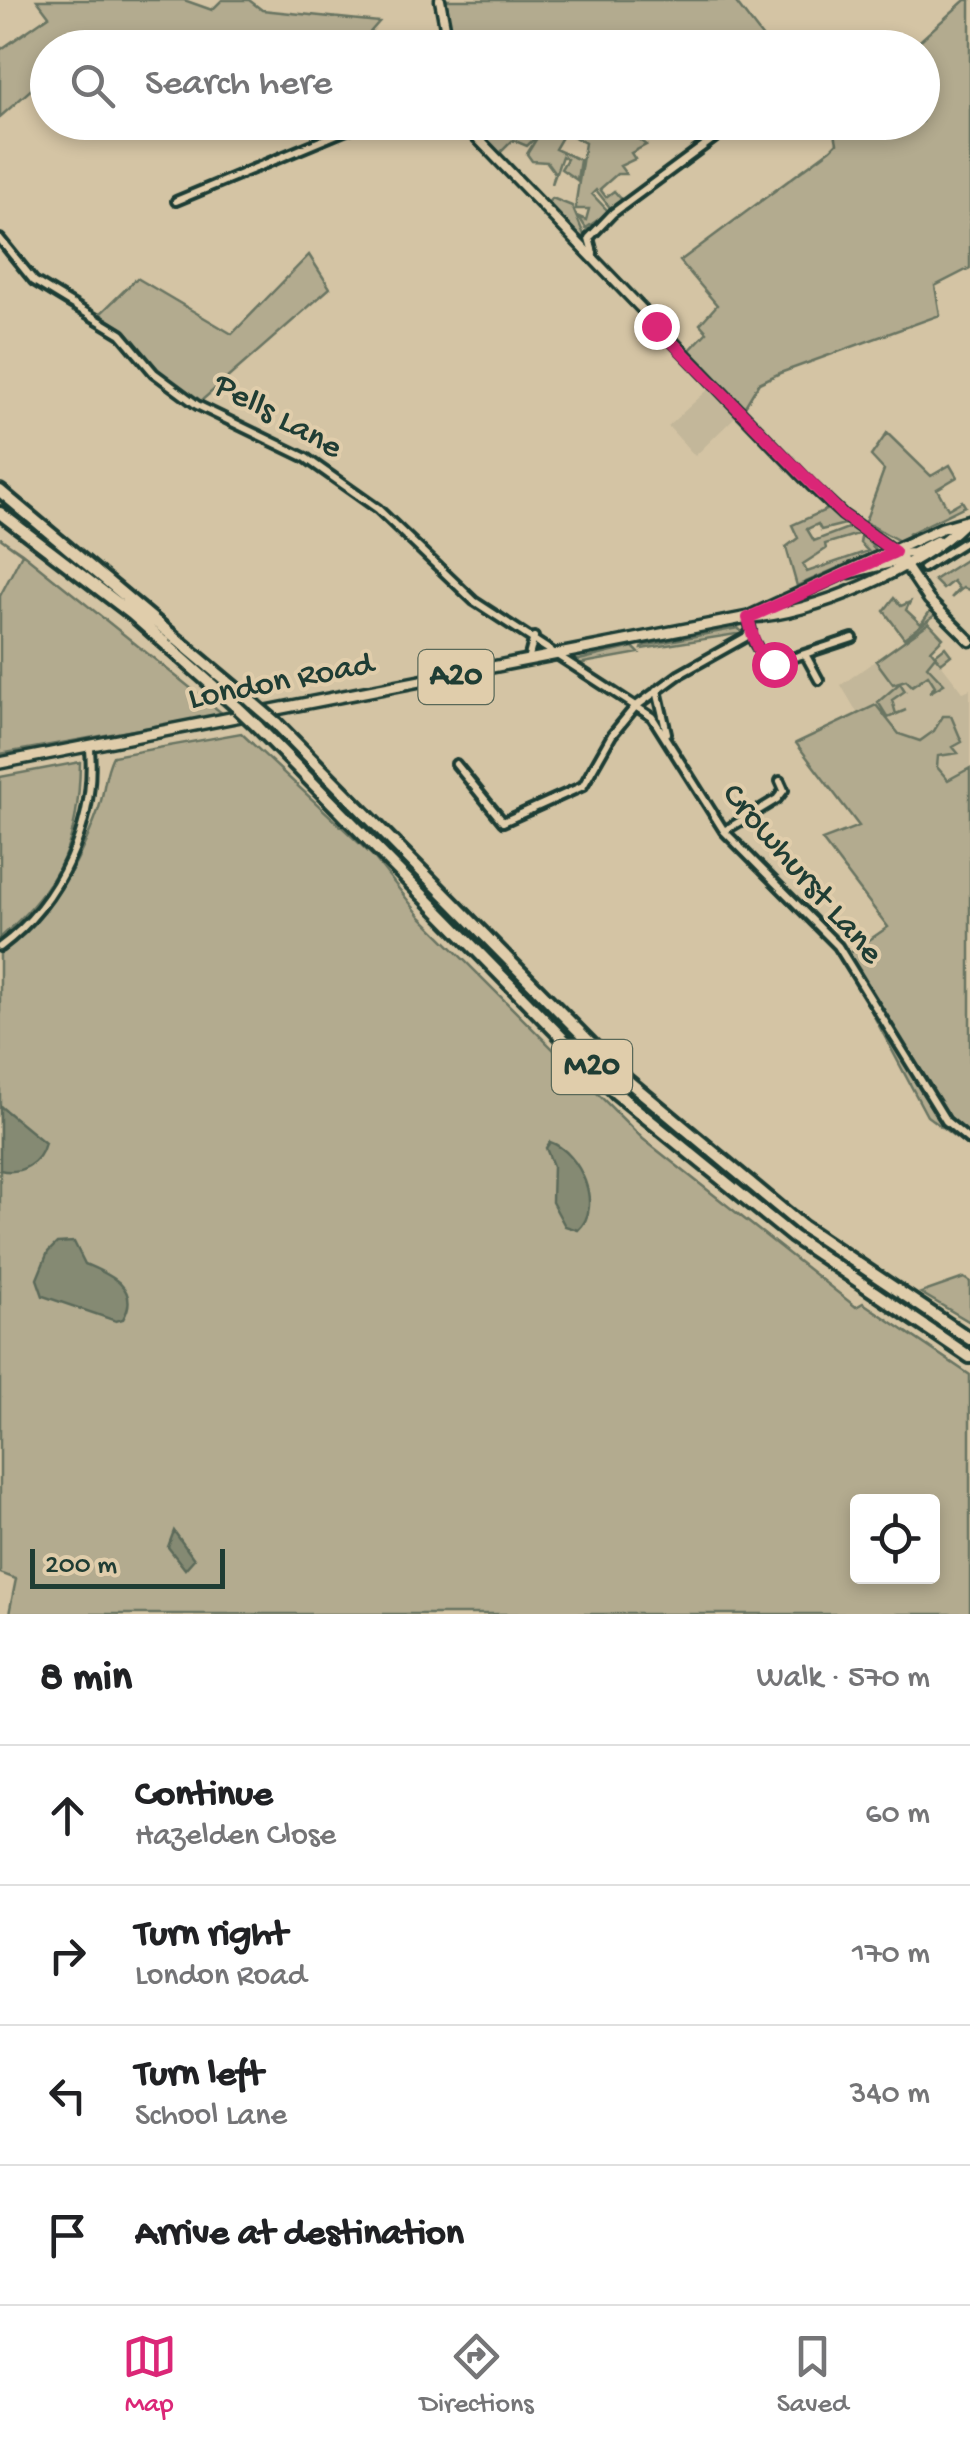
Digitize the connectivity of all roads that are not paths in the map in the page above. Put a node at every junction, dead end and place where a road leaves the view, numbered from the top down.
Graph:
1 (440, 0) edge
2 (446, 30) edge
3 (322, 140) edge
4 (479, 140) edge
5 (712, 140) edge
6 (176, 200) dead end
7 (0, 239) edge
8 (593, 253) junction
9 (0, 491) edge
10 (0, 514) edge
11 (967, 521) edge
12 (951, 532) junction
13 (900, 557) junction
14 (923, 568) dead end
15 (748, 618) junction
16 (749, 633) junction
17 (834, 636) dead end
18 (534, 637) junction
19 (854, 638) dead end
20 (970, 641) edge
21 (838, 645) junction
22 (806, 656) junction
23 (562, 657) junction
24 (527, 664) junction
25 (819, 680) dead end
26 (657, 690) junction
27 (635, 707) junction
28 (668, 736) junction
29 (90, 748) junction
30 (0, 763) edge
31 (456, 764) dead end
32 (780, 781) dead end
33 (724, 831) junction
34 (0, 947) edge
35 (970, 1140) edge
36 (970, 1339) edge
37 (970, 1358) edge

1 - 2 street
3 - 6 street
4 - 8 street
5 - 8 street
7 - 18 street, Pells Lane
8 - 13 street
9 - 36 highway, M20, bridge
10 - 37 highway, M20, bridge
11 - 12 main road, London Road / A20
12 - 13 main road, London Road / A20
12 - 14 street
13 - 15 main road, London Road / A20
13 - 15 main road, London Road / A20
13 - 20 street
15 - 16 street
15 - 23 main road, London Road / A20
16 - 22 street
16 - 26 street
17 - 21 street
18 - 23 street, Pells Lane
18 - 24 street
19 - 21 street
21 - 22 street
22 - 25 street
23 - 24 main road, London Road / A20
23 - 27 street, Crowhurst Lane
24 - 29 main road, London Road / A20
26 - 27 street
26 - 28 street, Crowhurst Lane
27 - 28 street, Crowhurst Lane
27 - 31 street
28 - 33 street, Crowhurst Lane
29 - 30 main road, London Road / A20
29 - 34 street
32 - 33 street
33 - 35 street, Crowhurst Lane

